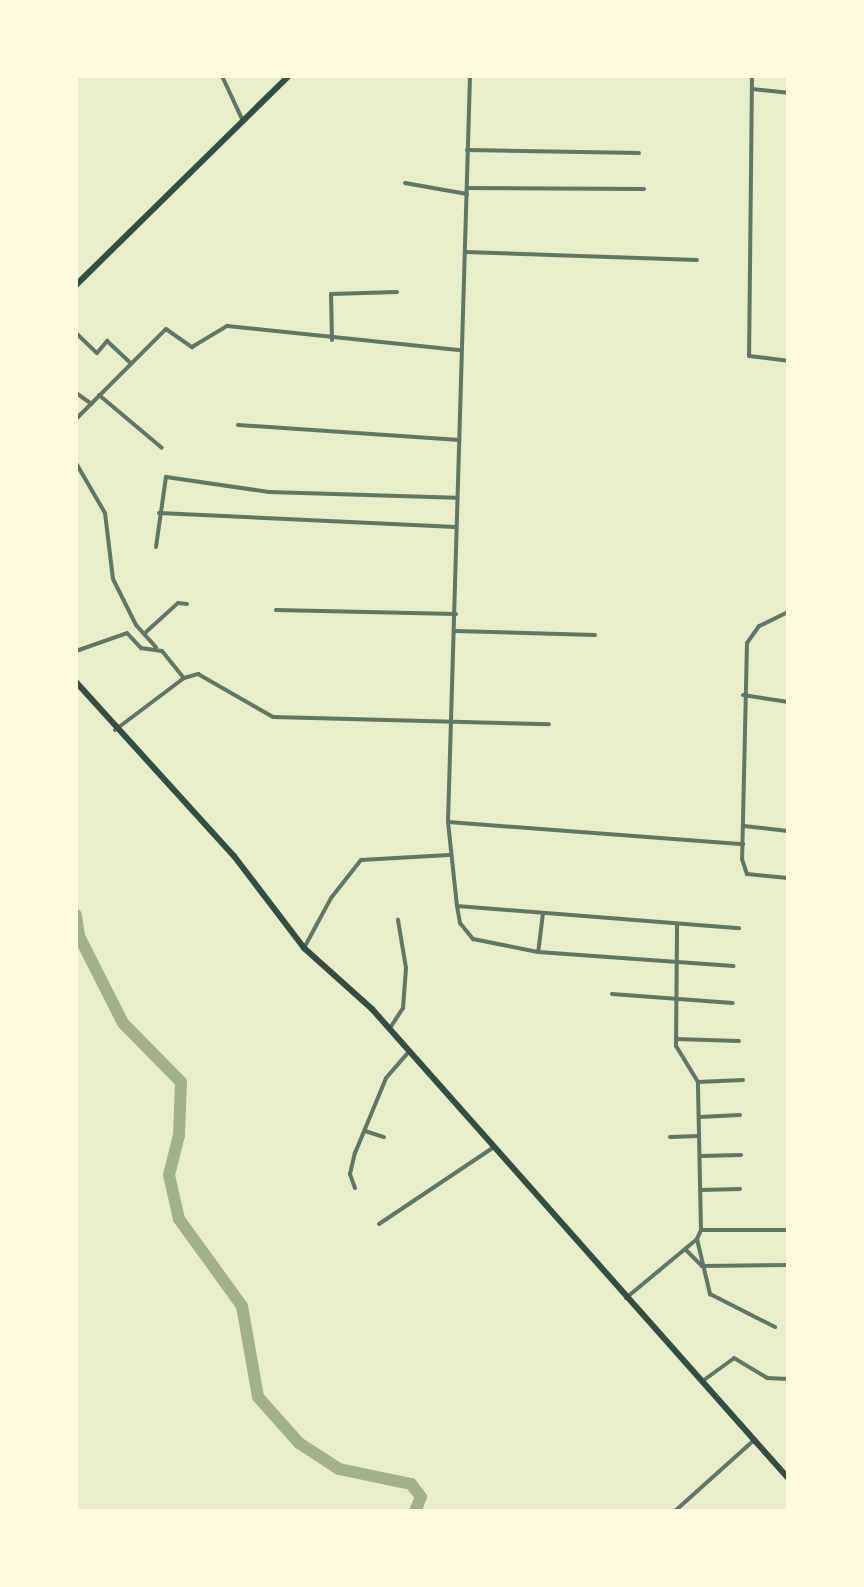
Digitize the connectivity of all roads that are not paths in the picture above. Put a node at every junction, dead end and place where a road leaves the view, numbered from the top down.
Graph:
1 (222, 76) edge
2 (289, 76) edge
3 (470, 76) edge
4 (752, 76) edge
5 (752, 89) junction
6 (788, 93) edge
7 (243, 121) junction
8 (467, 150) junction
9 (639, 153) dead end
10 (405, 183) dead end
11 (644, 189) dead end
12 (467, 191) junction
13 (466, 252) junction
14 (697, 260) dead end
15 (76, 285) edge
16 (397, 292) dead end
17 (76, 333) edge
18 (332, 340) junction
19 (462, 350) junction
20 (788, 361) edge
21 (131, 363) junction
22 (76, 393) edge
23 (99, 395) junction
24 (92, 404) junction
25 (76, 419) edge
26 (238, 425) dead end
27 (459, 440) junction
28 (162, 448) dead end
29 (77, 465) edge
30 (456, 498) junction
31 (159, 513) junction
32 (456, 527) junction
33 (156, 547) dead end
34 (187, 604) dead end
35 (276, 610) dead end
36 (788, 612) edge
37 (456, 614) junction
38 (455, 631) junction
39 (146, 632) junction
40 (595, 635) dead end
41 (156, 647) junction
42 (76, 651) edge
43 (184, 678) junction
44 (76, 682) edge
45 (743, 695) junction
46 (788, 702) edge
47 (452, 723) junction
48 (549, 724) dead end
49 (115, 730) junction
50 (448, 822) junction
51 (744, 826) junction
52 (788, 831) edge
53 (743, 844) junction
54 (449, 855) junction
55 (788, 878) edge
56 (457, 906) junction
57 (543, 913) junction
58 (398, 920) dead end
59 (677, 926) junction
60 (739, 928) dead end
61 (304, 948) junction
62 (538, 952) junction
63 (676, 960) junction
64 (733, 966) dead end
65 (612, 994) dead end
66 (676, 1000) junction
67 (733, 1003) dead end
68 (388, 1030) junction
69 (676, 1039) junction
70 (739, 1041) dead end
71 (407, 1054) junction
72 (743, 1080) dead end
73 (698, 1082) junction
74 (740, 1115) dead end
75 (699, 1117) junction
76 (365, 1131) junction
77 (700, 1136) junction
78 (384, 1137) dead end
79 (670, 1137) dead end
80 (494, 1147) junction
81 (741, 1155) dead end
82 (701, 1156) junction
83 (355, 1188) dead end
84 (740, 1189) dead end
85 (700, 1190) junction
86 (379, 1224) dead end
87 (701, 1230) junction
88 (788, 1230) edge
89 (697, 1239) junction
90 (685, 1249) junction
91 (788, 1265) edge
92 (702, 1266) junction
93 (626, 1298) junction
94 (775, 1327) dead end
95 (788, 1379) edge
96 (704, 1380) junction
97 (754, 1440) junction
98 (788, 1478) edge
99 (675, 1511) edge

1 - 7 street
2 - 7 main road
3 - 8 street
4 - 5 street
5 - 6 street
5 - 20 street
7 - 15 main road
8 - 9 street
8 - 12 street
10 - 12 street
11 - 12 street
12 - 13 street
13 - 14 street
13 - 19 street
16 - 18 street
17 - 21 street
18 - 19 street
18 - 21 street
19 - 27 street
21 - 23 street
22 - 24 street
23 - 24 street
23 - 28 street
24 - 25 street
26 - 27 street
27 - 30 street
29 - 39 street
30 - 31 street
30 - 32 street
31 - 32 street
31 - 33 street
32 - 37 street
34 - 39 street
35 - 37 street
36 - 45 street
37 - 38 street
38 - 40 street
38 - 47 street
39 - 41 street
41 - 42 street
41 - 43 street
43 - 47 street
43 - 49 street
44 - 49 main road
45 - 46 street
45 - 51 street
47 - 48 street
47 - 50 street
49 - 61 main road
50 - 53 street
50 - 54 street
51 - 52 street
51 - 53 street
53 - 55 street
54 - 56 street
54 - 61 street
56 - 57 street
56 - 62 street
57 - 59 street
57 - 62 street
58 - 68 street
59 - 60 street
59 - 63 street
61 - 68 main road
62 - 63 street
63 - 64 street
63 - 66 street
65 - 66 street
66 - 67 street
66 - 69 street
68 - 71 main road
69 - 70 street
69 - 73 street
71 - 76 street
71 - 80 main road
72 - 73 street
73 - 75 street
74 - 75 street
75 - 77 street
76 - 78 street
76 - 83 street
77 - 79 street
77 - 82 street
80 - 86 street
80 - 93 main road
81 - 82 street
82 - 85 street
84 - 85 street
85 - 87 street
87 - 88 street
87 - 89 street
89 - 90 street
89 - 92 street
90 - 92 street
90 - 93 street
91 - 92 street
92 - 94 street
93 - 96 main road
95 - 96 street
96 - 97 main road
97 - 98 main road
97 - 99 street

